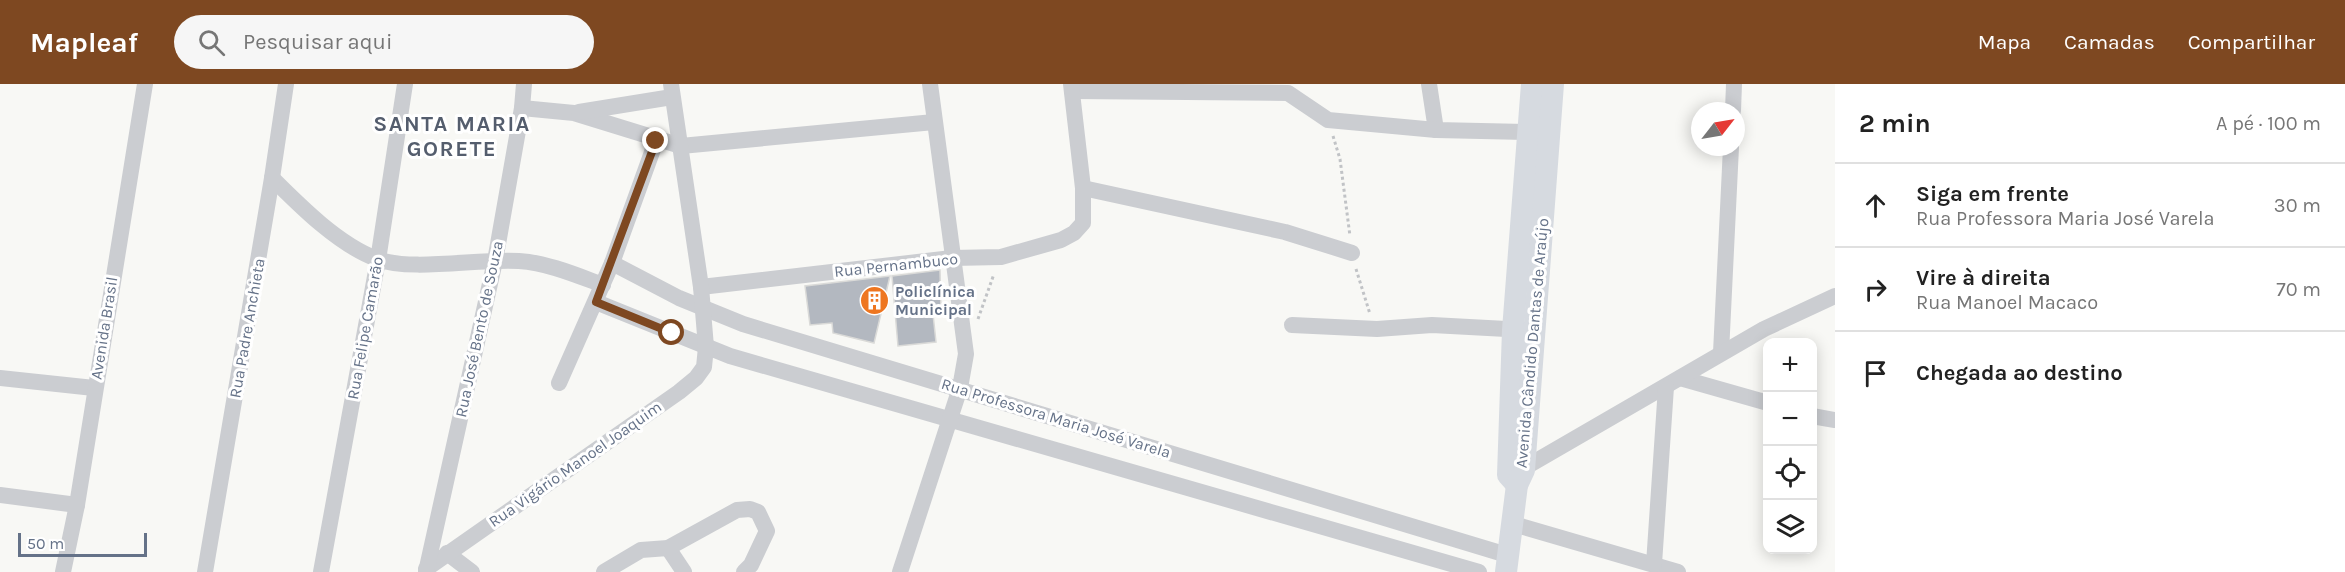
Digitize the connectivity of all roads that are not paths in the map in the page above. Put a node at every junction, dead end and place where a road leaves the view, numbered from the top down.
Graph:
1 (145, 84) edge
2 (286, 84) edge
3 (405, 84) edge
4 (524, 84) edge
5 (930, 84) edge
6 (1430, 84) edge
7 (1734, 84) edge
8 (1072, 88) edge
9 (1542, 88) edge
10 (672, 91) edge
11 (1733, 102) edge
12 (522, 108) junction
13 (574, 113) junction
14 (934, 122) junction
15 (1436, 130) junction
16 (1528, 132) junction
17 (656, 141) junction
18 (681, 146) junction
19 (1731, 156) edge
20 (272, 178) junction
21 (1083, 188) junction
22 (1531, 233) junction
23 (1352, 253) road end
24 (952, 258) junction
25 (378, 260) junction
26 (495, 261) junction
27 (612, 263) junction
28 (603, 285) junction
29 (701, 287) junction
30 (1835, 296) edge
31 (596, 302) junction
32 (703, 309) junction
33 (1292, 325) dead end
34 (1524, 330) junction
35 (706, 347) junction
36 (1721, 353) junction
37 (0, 378) edge
38 (559, 383) dead end
39 (1673, 383) junction
40 (94, 388) junction
41 (960, 388) junction
42 (1763, 402) edge
43 (1817, 417) edge
44 (1835, 420) edge
45 (949, 421) junction
46 (1516, 477) junction
47 (0, 495) edge
48 (77, 505) junction
49 (1510, 523) junction
50 (668, 548) junction
51 (447, 554) junction
52 (1507, 563) edge
53 (1654, 564) junction
54 (426, 570) edge
55 (63, 572) edge
56 (205, 572) edge
57 (321, 572) edge
58 (472, 572) edge
59 (604, 572) edge
60 (684, 572) edge
61 (744, 572) edge
62 (900, 572) edge
63 (1479, 572) edge
64 (1678, 572) edge

1 - 40 street, Avenida Brasil
2 - 20 street, Rua Padre Anchieta
3 - 25 street, Rua Felipe Camarão
4 - 12 street, Rua José Bento de Souza
5 - 14 street
6 - 15 street
7 - 11 street
8 - 15 street
8 - 21 street
9 - 16 main road, Avenida Cândido Dantas de Araújo
9 - 22 main road, Avenida Cândido Dantas de Araújo
10 - 13 street
10 - 18 street
12 - 13 street
12 - 26 street, Rua José Bento de Souza
13 - 17 street
14 - 18 street
14 - 24 street
15 - 16 street
16 - 22 main road, Avenida Cândido Dantas de Araújo
17 - 18 street
17 - 27 street
18 - 29 street
19 - 36 street
20 - 25 street
20 - 56 street, Rua Padre Anchieta
21 - 23 street
21 - 24 street, Rua Pernambuco
22 - 34 main road, Avenida Cândido Dantas de Araújo
24 - 29 street, Rua Pernambuco
24 - 41 street
25 - 26 street
25 - 57 street, Rua Felipe Camarão
26 - 28 street
26 - 54 street, Rua José Bento de Souza
27 - 28 street
27 - 32 street, Rua Professora Maria José Varela
28 - 31 street
29 - 32 street
30 - 36 street
31 - 35 street, Rua Professora Maria José Varela
31 - 38 street
32 - 35 street
32 - 41 street, Rua Professora Maria José Varela
33 - 34 street
34 - 46 main road, Avenida Cândido Dantas de Araújo
35 - 45 street, Rua Professora Maria José Varela
35 - 51 street, Rua Vigário Manoel Joaquim
36 - 39 street
37 - 40 street
39 - 42 street
39 - 46 street
39 - 53 street
40 - 48 street, Avenida Brasil
41 - 45 street
41 - 52 street, Rua Professora Maria José Varela
43 - 44 street
45 - 62 street
45 - 63 street, Rua Professora Maria José Varela
46 - 49 main road, Avenida Cândido Dantas de Araújo
47 - 48 street
48 - 55 street, Avenida Brasil
49 - 52 main road, Avenida Cândido Dantas de Araújo
49 - 53 street
50 - 59 street
50 - 60 street
50 - 61 street
51 - 54 street, Rua Vigário Manoel Joaquim
51 - 58 street
53 - 64 street

